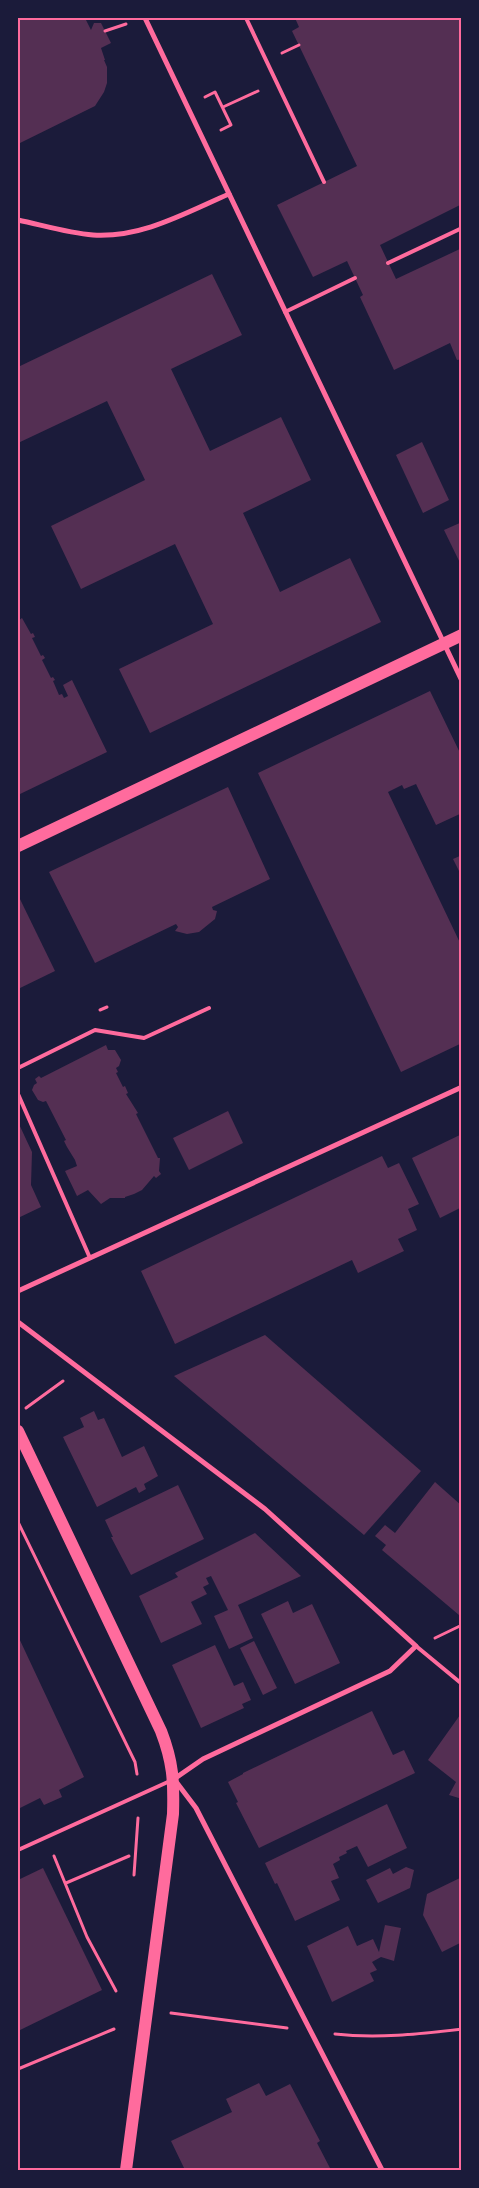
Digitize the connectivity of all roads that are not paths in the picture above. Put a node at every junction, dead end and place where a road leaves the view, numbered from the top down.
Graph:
1 (145, 18) edge
2 (246, 18) edge
3 (324, 182) dead end
4 (229, 194) junction
5 (18, 220) edge
6 (462, 228) edge
7 (388, 263) dead end
8 (355, 278) dead end
9 (285, 312) junction
10 (462, 635) edge
11 (443, 644) junction
12 (462, 681) edge
13 (18, 846) edge
14 (210, 1008) dead end
15 (18, 1068) edge
16 (462, 1087) edge
17 (18, 1094) edge
18 (90, 1258) junction
19 (18, 1291) edge
20 (18, 1322) edge
21 (18, 1431) edge
22 (416, 1646) junction
23 (462, 1684) edge
24 (174, 1779) junction
25 (18, 1850) edge
26 (126, 2170) edge
27 (382, 2170) edge

1 - 4 street
2 - 3 lane
4 - 5 street
4 - 9 street
6 - 7 lane
8 - 9 lane
9 - 11 street
10 - 11 main road
11 - 12 street
11 - 13 main road
14 - 15 lane
16 - 18 street
17 - 18 lane
18 - 19 street
20 - 22 street
21 - 24 main road
22 - 23 lane
22 - 24 street
24 - 25 lane
24 - 26 main road
24 - 27 street

